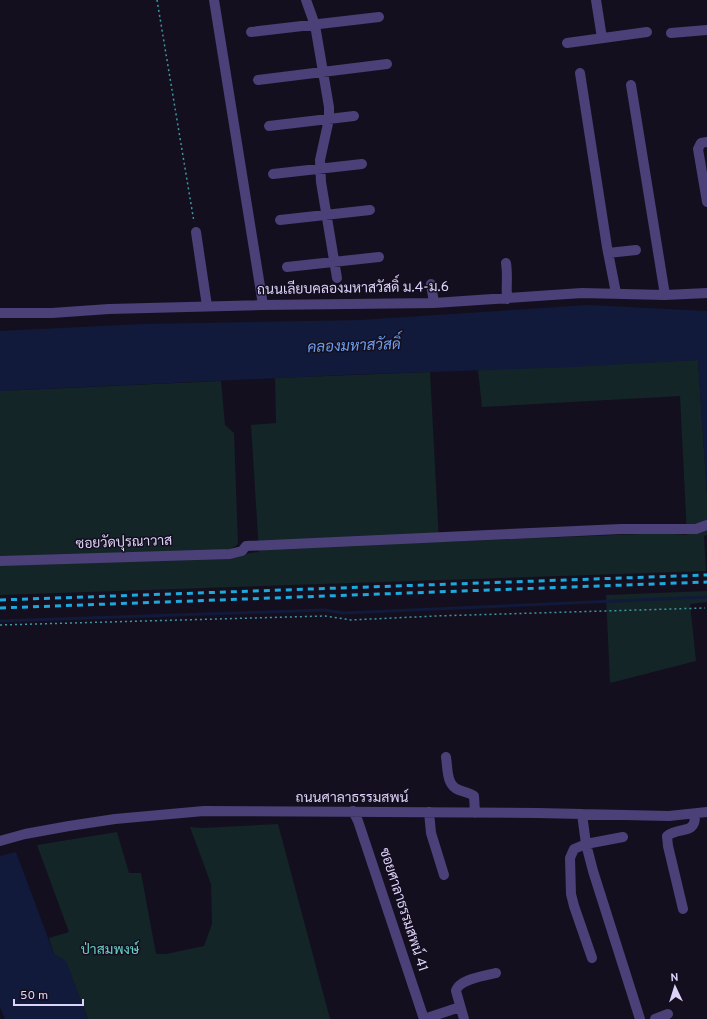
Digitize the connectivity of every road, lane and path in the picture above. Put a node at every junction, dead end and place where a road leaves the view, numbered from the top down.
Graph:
1 (157, 0) edge
2 (214, 0) edge
3 (306, 0) edge
4 (596, 0) edge
5 (379, 17) dead end
6 (315, 25) junction
7 (707, 30) edge
8 (251, 32) dead end
9 (647, 32) dead end
10 (671, 33) dead end
11 (602, 38) junction
12 (567, 43) dead end
13 (387, 64) dead end
14 (323, 72) junction
15 (580, 74) dead end
16 (258, 80) dead end
17 (631, 85) dead end
18 (354, 116) dead end
19 (329, 119) junction
20 (269, 126) dead end
21 (707, 142) edge
22 (362, 164) dead end
23 (320, 169) junction
24 (273, 174) dead end
25 (707, 202) edge
26 (370, 210) dead end
27 (326, 215) junction
28 (280, 220) dead end
29 (196, 232) joint
30 (636, 250) dead end
31 (608, 254) junction
32 (379, 257) dead end
33 (334, 262) junction
34 (506, 263) dead end
35 (287, 267) dead end
36 (337, 278) dead end
37 (431, 284) dead end
38 (616, 293) junction
39 (707, 293) edge
40 (665, 295) junction
41 (507, 299) junction
42 (434, 303) junction
43 (263, 305) junction
44 (207, 306) junction
45 (0, 313) edge
46 (707, 525) edge
47 (0, 560) edge
48 (705, 608) dead end
49 (0, 625) edge
50 (446, 757) dead end
51 (353, 811) junction
52 (429, 812) junction
53 (707, 812) edge
54 (475, 813) junction
55 (582, 814) junction
56 (695, 814) junction
57 (623, 837) dead end
58 (0, 841) edge
59 (586, 844) junction
60 (444, 875) dead end
61 (683, 909) dead end
62 (592, 958) dead end
63 (496, 973) dead end
64 (460, 1007) junction
65 (668, 1014) dead end
66 (424, 1019) edge
67 (464, 1019) edge
68 (640, 1019) edge
69 (655, 1019) edge

1 - 29 path
2 - 43 street
3 - 6 street
4 - 11 street
5 - 6 street
6 - 8 street
6 - 14 street
7 - 10 street
9 - 11 street
11 - 12 street
13 - 14 street
14 - 16 street
14 - 19 street
15 - 31 street
17 - 40 street
18 - 19 street
19 - 20 street
19 - 23 street
21 - 25 street
22 - 23 street
23 - 24 street
23 - 27 street
26 - 27 street
27 - 28 street
27 - 33 street
29 - 44 street
30 - 31 street
31 - 38 street
32 - 33 street
33 - 35 street
33 - 36 street
34 - 41 street
37 - 42 street
38 - 40 street, ถนนเลียบคลองมหาสวัสดิ์ ม.4-ม.6
38 - 41 street, ถนนเลียบคลองมหาสวัสดิ์ ม.4-ม.6
39 - 40 street, ถนนเลียบคลองมหาสวัสดิ์ ม.4-ม.6
41 - 42 street, ถนนเลียบคลองมหาสวัสดิ์ ม.4-ม.6
42 - 43 street, ถนนเลียบคลองมหาสวัสดิ์ ม.4-ม.6
43 - 44 street, ถนนเลียบคลองมหาสวัสดิ์ ม.4-ม.6
44 - 45 street, ถนนเลียบคลองมหาสวัสดิ์ ม.4-ม.6
46 - 47 street, ซอยวัดปุรณาวาส
48 - 49 path
50 - 54 street
51 - 52 street, ถนนศาลาธรรมสพน์
51 - 58 street, ถนนศาลาธรรมสพน์
51 - 66 street, ซอยศาลาธรรมสพน์ 41
52 - 54 street, ถนนศาลาธรรมสพน์
52 - 60 street
53 - 56 street, ถนนศาลาธรรมสพน์
54 - 55 street, ถนนศาลาธรรมสพน์
55 - 56 street, ถนนศาลาธรรมสพน์
55 - 59 street
56 - 61 street
57 - 59 street
59 - 62 street
59 - 68 street
63 - 64 street
64 - 66 street
64 - 67 street
65 - 69 street

